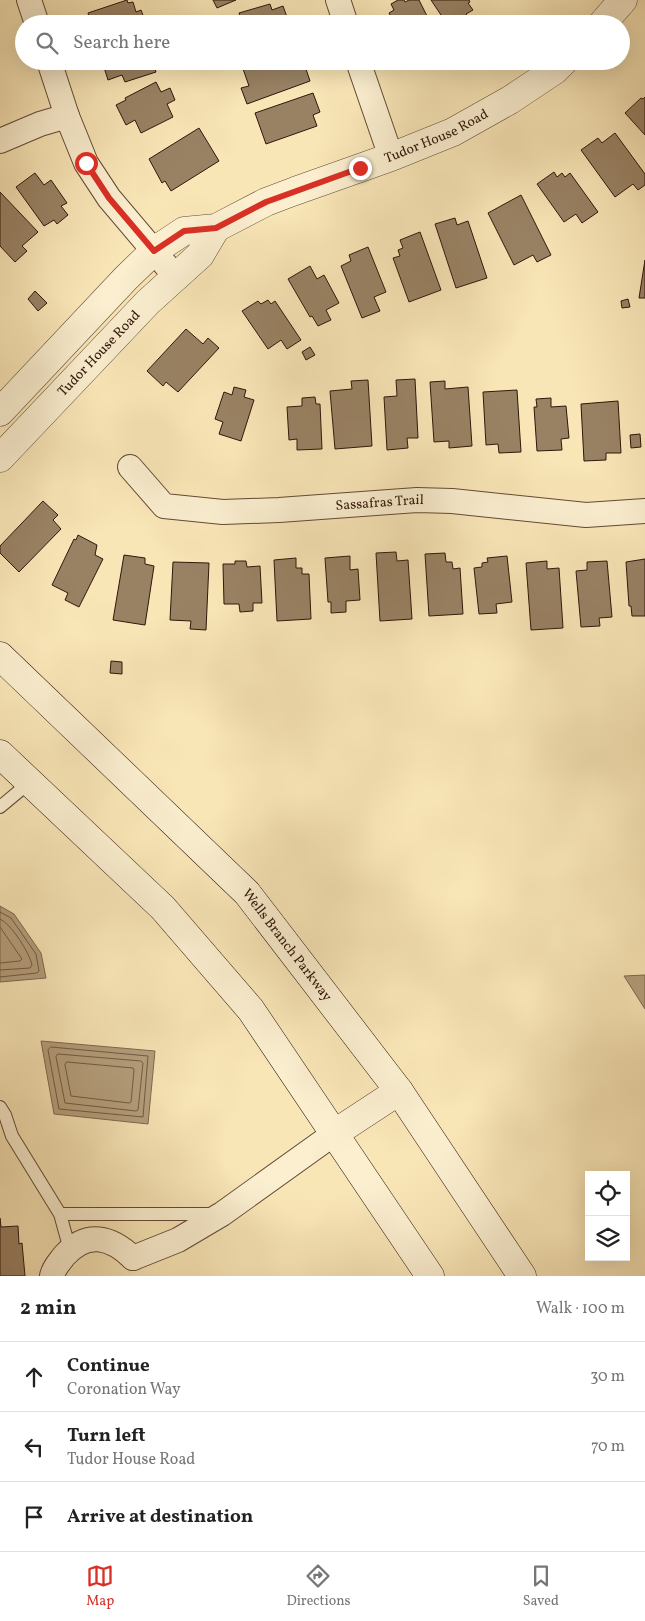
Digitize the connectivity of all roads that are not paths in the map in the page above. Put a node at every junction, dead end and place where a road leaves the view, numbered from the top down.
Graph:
1 (29, 0) edge
2 (338, 0) edge
3 (623, 0) edge
4 (34, 15) edge
5 (343, 15) edge
6 (610, 15) edge
7 (52, 70) edge
8 (361, 70) edge
9 (555, 70) edge
10 (67, 116) junction
11 (0, 140) edge
12 (391, 156) junction
13 (216, 228) junction
14 (154, 251) junction
15 (175, 276) junction
16 (0, 412) edge
17 (0, 458) edge
18 (130, 467) dead end
19 (645, 511) edge
20 (0, 656) edge
21 (0, 754) edge
22 (30, 782) junction
23 (0, 806) edge
24 (399, 1091) junction
25 (0, 1107) edge
26 (0, 1130) edge
27 (335, 1133) junction
28 (12, 1136) junction
29 (60, 1214) junction
30 (222, 1214) junction
31 (70, 1250) junction
32 (132, 1267) edge
33 (52, 1276) edge
34 (430, 1276) edge
35 (522, 1276) edge

1 - 4 street
2 - 5 street
3 - 6 main road
7 - 10 street
8 - 12 street
9 - 12 main road, Tudor House Road
10 - 11 street
10 - 14 street
12 - 13 main road, Tudor House Road
13 - 14 main road, Tudor House Road
13 - 15 main road, Tudor House Road
14 - 15 street
14 - 16 main road, Tudor House Road
15 - 17 main road, Tudor House Road
18 - 19 street, Sassafras Trail
20 - 24 main road, Wells Branch Parkway
21 - 22 main road
22 - 23 lane
22 - 27 main road
24 - 27 main road
24 - 35 main road, Wells Branch Parkway
25 - 28 lane
26 - 28 lane
27 - 30 street
27 - 34 main road
28 - 29 lane
29 - 30 lane
29 - 31 lane
30 - 32 street
31 - 32 street
31 - 33 street

